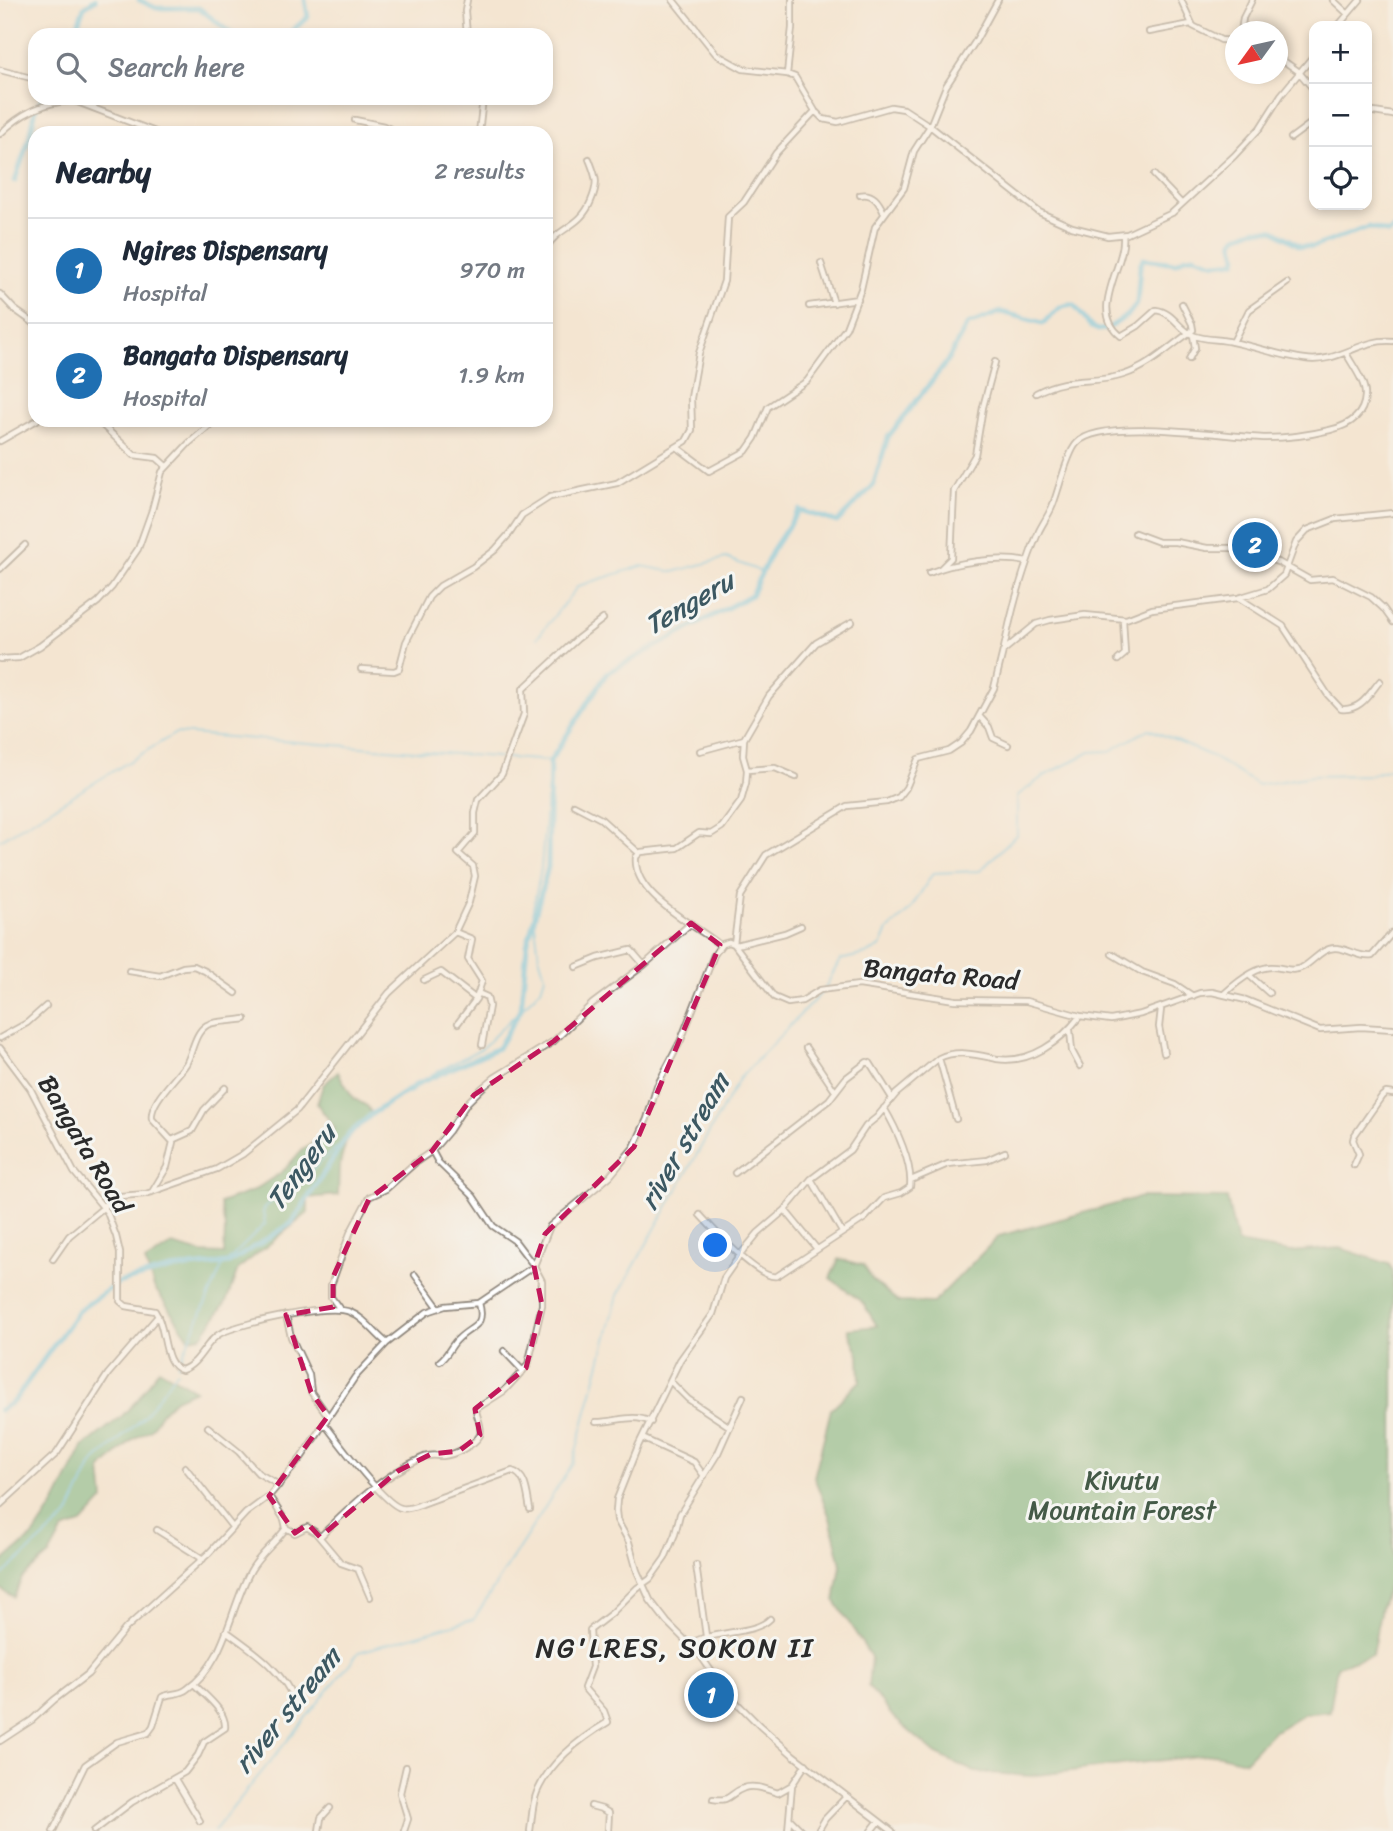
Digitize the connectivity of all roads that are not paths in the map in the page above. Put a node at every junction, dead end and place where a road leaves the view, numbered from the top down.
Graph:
1 (467, 0) edge
2 (673, 0) edge
3 (792, 0) edge
4 (998, 0) edge
5 (1181, 0) edge
6 (1252, 0) edge
7 (1333, 0) edge
8 (1360, 0) edge
9 (1348, 14) junction
10 (1243, 21) edge
11 (1342, 21) edge
12 (1191, 24) junction
13 (466, 28) edge
14 (1149, 32) dead end
15 (1225, 39) edge
16 (1309, 61) edge
17 (1288, 64) edge
18 (2, 72) edge
19 (1300, 73) junction
20 (787, 74) junction
21 (28, 78) edge
22 (1309, 84) edge
23 (44, 105) edge
24 (85, 105) edge
25 (94, 105) edge
26 (482, 105) edge
27 (93, 108) junction
28 (815, 111) junction
29 (1372, 112) edge
30 (1393, 115) edge
31 (355, 120) dead end
32 (1309, 125) edge
33 (140, 126) edge
34 (384, 126) edge
35 (480, 126) edge
36 (930, 126) junction
37 (0, 134) edge
38 (1291, 138) dead end
39 (589, 159) dead end
40 (1154, 175) dead end
41 (860, 195) dead end
42 (1181, 203) junction
43 (884, 213) junction
44 (1123, 236) junction
45 (553, 239) edge
46 (821, 263) dead end
47 (1287, 283) dead end
48 (1, 297) edge
49 (858, 299) junction
50 (835, 303) junction
51 (1182, 304) dead end
52 (808, 306) dead end
53 (28, 319) edge
54 (1191, 334) junction
55 (1393, 341) edge
56 (1233, 342) junction
57 (1346, 353) junction
58 (1189, 359) dead end
59 (995, 362) dead end
60 (1037, 393) dead end
61 (28, 425) edge
62 (104, 427) edge
63 (208, 427) edge
64 (0, 441) edge
65 (677, 447) junction
66 (166, 466) junction
67 (1393, 513) edge
68 (1135, 533) dead end
69 (25, 545) dead end
70 (1027, 562) junction
71 (1287, 567) junction
72 (0, 569) edge
73 (940, 569) junction
74 (929, 573) dead end
75 (1238, 598) junction
76 (603, 619) dead end
77 (1123, 619) junction
78 (852, 622) dead end
79 (1393, 622) edge
80 (1004, 650) junction
81 (0, 659) edge
82 (1118, 660) dead end
83 (361, 669) dead end
84 (1380, 681) dead end
85 (979, 716) junction
86 (744, 739) junction
87 (1008, 745) dead end
88 (700, 751) dead end
89 (747, 770) junction
90 (796, 776) dead end
91 (574, 805) dead end
92 (639, 853) junction
93 (691, 923) junction
94 (801, 926) dead end
95 (455, 932) junction
96 (1393, 932) edge
97 (720, 945) junction
98 (735, 945) junction
99 (1112, 954) dead end
100 (644, 965) junction
101 (576, 967) dead end
102 (129, 971) dead end
103 (1250, 976) junction
104 (424, 980) dead end
105 (236, 993) dead end
106 (1224, 993) junction
107 (1269, 993) dead end
108 (477, 996) junction
109 (1193, 996) junction
110 (46, 1006) dead end
111 (1161, 1009) junction
112 (1080, 1016) junction
113 (245, 1019) dead end
114 (458, 1023) dead end
115 (1070, 1029) junction
116 (1393, 1029) edge
117 (0, 1038) edge
118 (482, 1045) dead end
119 (0, 1048) edge
120 (806, 1048) dead end
121 (1164, 1052) dead end
122 (939, 1058) junction
123 (1080, 1066) dead end
124 (225, 1088) dead end
125 (835, 1091) junction
126 (1393, 1094) edge
127 (892, 1098) junction
128 (884, 1108) junction
129 (956, 1119) dead end
130 (172, 1140) junction
131 (432, 1152) junction
132 (1005, 1152) dead end
133 (1354, 1165) dead end
134 (735, 1173) dead end
135 (811, 1179) junction
136 (911, 1180) junction
137 (152, 1193) junction
138 (104, 1206) junction
139 (785, 1209) junction
140 (700, 1215) dead end
141 (842, 1232) junction
142 (817, 1249) junction
143 (740, 1255) junction
144 (52, 1259) dead end
145 (534, 1266) junction
146 (415, 1275) dead end
147 (479, 1303) junction
148 (438, 1307) junction
149 (340, 1309) junction
150 (286, 1315) junction
151 (158, 1316) junction
152 (387, 1343) junction
153 (504, 1351) dead end
154 (440, 1361) dead end
155 (523, 1371) junction
156 (670, 1381) junction
157 (743, 1397) dead end
158 (328, 1416) junction
159 (596, 1422) dead end
160 (651, 1422) junction
161 (324, 1423) junction
162 (208, 1427) dead end
163 (730, 1427) junction
164 (642, 1438) junction
165 (185, 1467) dead end
166 (704, 1476) junction
167 (279, 1485) junction
168 (376, 1486) junction
169 (269, 1496) junction
170 (0, 1505) edge
171 (530, 1509) dead end
172 (233, 1528) junction
173 (286, 1528) junction
174 (157, 1530) dead end
175 (320, 1537) junction
176 (203, 1559) junction
177 (696, 1565) dead end
178 (642, 1584) junction
179 (370, 1597) dead end
180 (770, 1619) dead end
181 (226, 1632) junction
182 (706, 1636) junction
183 (690, 1644) junction
184 (194, 1684) junction
185 (296, 1704) dead end
186 (0, 1741) edge
187 (806, 1764) junction
188 (406, 1767) dead end
189 (175, 1779) junction
190 (792, 1785) junction
191 (846, 1797) junction
192 (713, 1800) dead end
193 (591, 1806) dead end
194 (330, 1808) dead end
195 (789, 1819) junction
196 (200, 1821) dead end
197 (878, 1822) junction
198 (53, 1831) edge
199 (94, 1831) edge
200 (318, 1831) edge
201 (404, 1831) edge
202 (530, 1831) edge
203 (608, 1831) edge
204 (788, 1831) edge
205 (803, 1831) edge
206 (818, 1831) edge
207 (871, 1831) edge
208 (892, 1831) edge

1 - 13 street
2 - 20 street
3 - 20 street
4 - 36 street
5 - 12 street
6 - 10 street
7 - 9 street
8 - 9 street
9 - 11 street
12 - 14 street
12 - 15 street
16 - 19 street
17 - 19 street
18 - 21 street
19 - 22 street
19 - 42 street
20 - 28 street
23 - 37 street
24 - 27 street
25 - 27 street
26 - 35 street
27 - 33 street
28 - 36 street
28 - 65 street
29 - 30 street
31 - 34 street
32 - 38 street
36 - 43 street
36 - 44 street
39 - 45 street
40 - 42 street
41 - 43 street
42 - 44 street
43 - 49 street
44 - 54 street
46 - 50 street
47 - 56 street
48 - 53 street
49 - 50 street
49 - 65 street
50 - 52 street
51 - 54 street
54 - 56 street
54 - 58 street
54 - 60 street
55 - 57 street
56 - 57 street
57 - 70 street
59 - 73 street
61 - 64 street
62 - 66 street
63 - 66 street
65 - 83 street
66 - 81 street
67 - 71 street
68 - 71 street
69 - 72 street
70 - 73 street
70 - 80 street
71 - 75 street
71 - 79 street
73 - 74 street
75 - 77 street
75 - 84 street
76 - 95 street
77 - 80 street
77 - 82 street
78 - 86 street
80 - 85 street
85 - 87 street
85 - 98 street
86 - 88 street
86 - 89 street
89 - 90 street
89 - 92 street
91 - 92 street
92 - 93 street
93 - 97 street
93 - 100 street
94 - 98 street
95 - 108 street
95 - 137 street
96 - 103 street
97 - 98 street
97 - 145 street
98 - 112 street, Bangata Road
99 - 109 street
100 - 101 street
100 - 131 street
102 - 105 street
103 - 106 street
103 - 107 street
104 - 108 street
106 - 109 street, Bangata Road
106 - 116 street, Bangata Road
108 - 114 street
108 - 118 street
109 - 111 street, Bangata Road
110 - 117 street
111 - 112 street, Bangata Road
111 - 121 street
112 - 115 street
113 - 130 street
115 - 122 street
115 - 123 street
119 - 138 street, Bangata Road
120 - 125 street
122 - 127 street
122 - 129 street
124 - 130 street
125 - 127 street
125 - 134 street
126 - 133 street
127 - 128 street
128 - 135 street
128 - 136 street
130 - 137 street
131 - 145 street
131 - 149 street
132 - 136 street
135 - 139 street
135 - 141 street
136 - 141 street
137 - 138 street
138 - 144 street
138 - 151 street, Bangata Road
139 - 142 street
139 - 143 street
140 - 143 street
141 - 142 street
142 - 143 street
143 - 156 street
145 - 147 street
145 - 155 street
146 - 148 street
147 - 148 street
147 - 154 street
148 - 152 street
149 - 150 street
149 - 152 street
150 - 151 street
150 - 158 street
151 - 170 street
152 - 158 street
153 - 155 street
155 - 168 street
156 - 160 street
156 - 163 street
157 - 163 street
158 - 161 street
159 - 160 street
160 - 164 street
161 - 167 street
161 - 168 street
162 - 167 street
163 - 166 street
164 - 166 street
164 - 178 street
165 - 172 street
166 - 178 street
167 - 169 street
168 - 171 street
168 - 175 street
169 - 172 street
169 - 173 street
172 - 176 street
173 - 175 street
173 - 181 street
174 - 176 street
175 - 179 street
176 - 186 street
177 - 182 street
178 - 183 street
178 - 202 street
180 - 182 street
181 - 184 street
181 - 185 street
182 - 183 street
183 - 187 street
184 - 189 street
184 - 198 street
187 - 190 street
187 - 191 street
188 - 201 street
189 - 196 street
189 - 199 street
190 - 192 street
190 - 195 street
191 - 197 street
191 - 206 street
193 - 203 street
194 - 200 street
195 - 204 street
195 - 205 street
197 - 207 street
197 - 208 street

